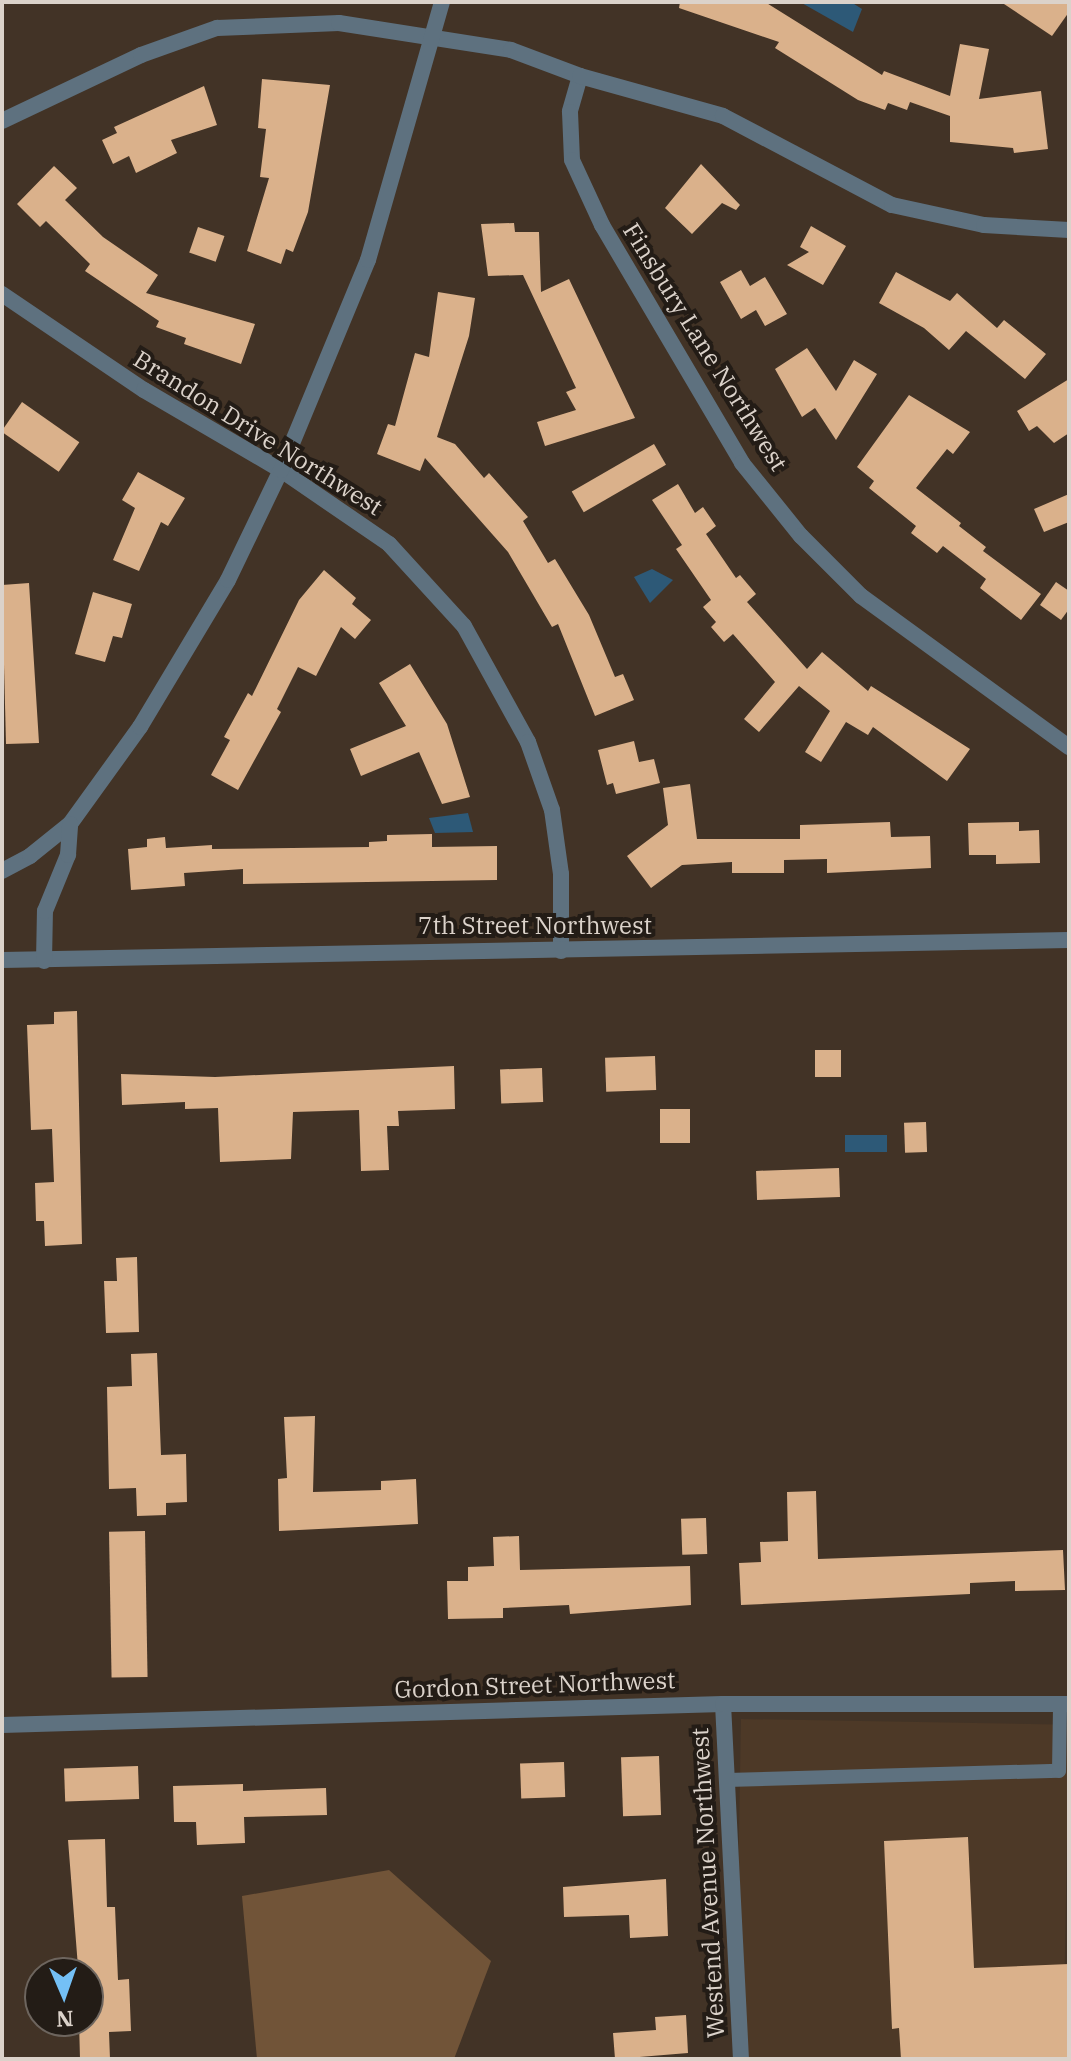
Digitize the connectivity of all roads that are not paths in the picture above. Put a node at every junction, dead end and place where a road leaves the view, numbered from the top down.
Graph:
1 (442, 2) edge
2 (433, 40) junction
3 (580, 76) junction
4 (2, 121) edge
5 (1069, 230) edge
6 (2, 294) edge
7 (281, 470) junction
8 (1069, 747) edge
9 (70, 824) junction
10 (2, 871) edge
11 (1069, 940) edge
12 (561, 951) junction
13 (2, 960) edge
14 (44, 961) junction
15 (723, 1704) junction
16 (1065, 1704) edge
17 (2, 1725) edge
18 (727, 1780) junction
19 (741, 2059) edge

1 - 2 street
2 - 3 street
2 - 4 street
2 - 7 street
3 - 5 street
3 - 8 street, Finsbury Lane Northwest
6 - 7 street, Brandon Drive Northwest
7 - 9 street
7 - 12 street, Brandon Drive Northwest
9 - 10 street
9 - 14 street
11 - 12 street, 7th Street Northwest
12 - 14 street, 7th Street Northwest
13 - 14 street, 7th Street Northwest
15 - 16 street, Gordon Street Northwest
15 - 17 street, Gordon Street Northwest
15 - 18 street, Westend Avenue Northwest
16 - 18 lane
18 - 19 street, Westend Avenue Northwest

